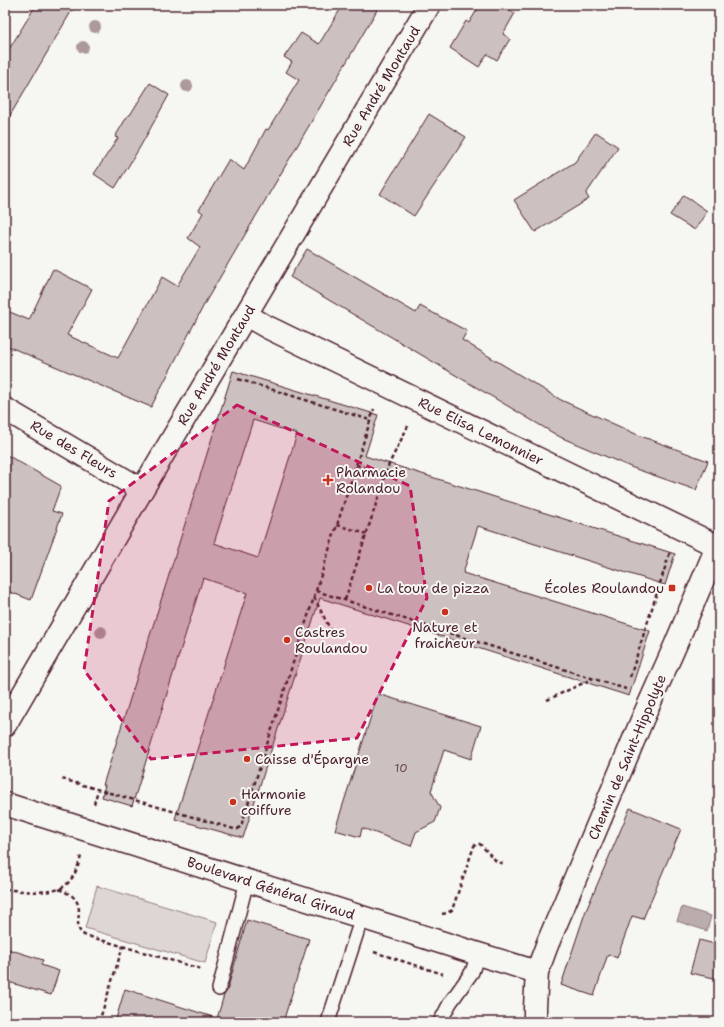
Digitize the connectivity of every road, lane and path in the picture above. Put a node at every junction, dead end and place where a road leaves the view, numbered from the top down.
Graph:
1 (429, 5) edge
2 (246, 315) junction
3 (232, 377) dead end
4 (420, 402) junction
5 (5, 409) edge
6 (372, 413) dead end
7 (370, 420) junction
8 (356, 465) junction
9 (386, 475) junction
10 (142, 490) junction
11 (337, 525) junction
12 (367, 534) junction
13 (718, 544) edge
14 (669, 552) dead end
15 (316, 591) junction
16 (314, 597) junction
17 (345, 600) junction
18 (334, 637) dead end
19 (592, 679) junction
20 (626, 689) junction
21 (624, 694) dead end
22 (547, 700) dead end
23 (5, 726) edge
24 (62, 779) dead end
25 (5, 804) edge
26 (88, 830) junction
27 (505, 864) dead end
28 (247, 881) junction
29 (5, 888) edge
30 (60, 889) junction
31 (441, 914) dead end
32 (362, 917) junction
33 (352, 945) junction
34 (122, 946) junction
35 (478, 954) junction
36 (537, 972) junction
37 (223, 975) junction
38 (464, 984) junction
39 (219, 988) dead end
40 (99, 1022) edge
41 (328, 1022) edge
42 (440, 1022) edge
43 (535, 1022) edge

1 - 2 street, Rue André Montaud
2 - 4 street, Rue Elisa Lemonnier
2 - 10 street, Rue André Montaud
3 - 7 path
4 - 9 path
4 - 13 street, Rue Elisa Lemonnier
5 - 10 street, Rue des Fleurs
6 - 7 path
7 - 8 path
8 - 9 path
8 - 11 path
9 - 12 path
10 - 23 street, Rue André Montaud
11 - 12 path
11 - 15 path
12 - 17 path
13 - 36 street, Chemin de Saint-Hippolyte
14 - 20 path
15 - 16 path
15 - 17 path
16 - 18 path
16 - 24 path
17 - 19 path
19 - 20 path
19 - 22 path
20 - 21 path
25 - 26 street, Boulevard Général Giraud
26 - 28 street, Boulevard Général Giraud
26 - 30 path
27 - 31 path
28 - 32 street, Boulevard Général Giraud
28 - 37 lane
29 - 30 path
30 - 34 path
32 - 33 lane
32 - 35 street, Boulevard Général Giraud
33 - 38 path
33 - 41 lane
34 - 37 path
34 - 40 path
35 - 36 street, Boulevard Général Giraud
35 - 38 lane
36 - 43 street, Chemin de Saint-Hippolyte
37 - 39 lane
38 - 42 lane

